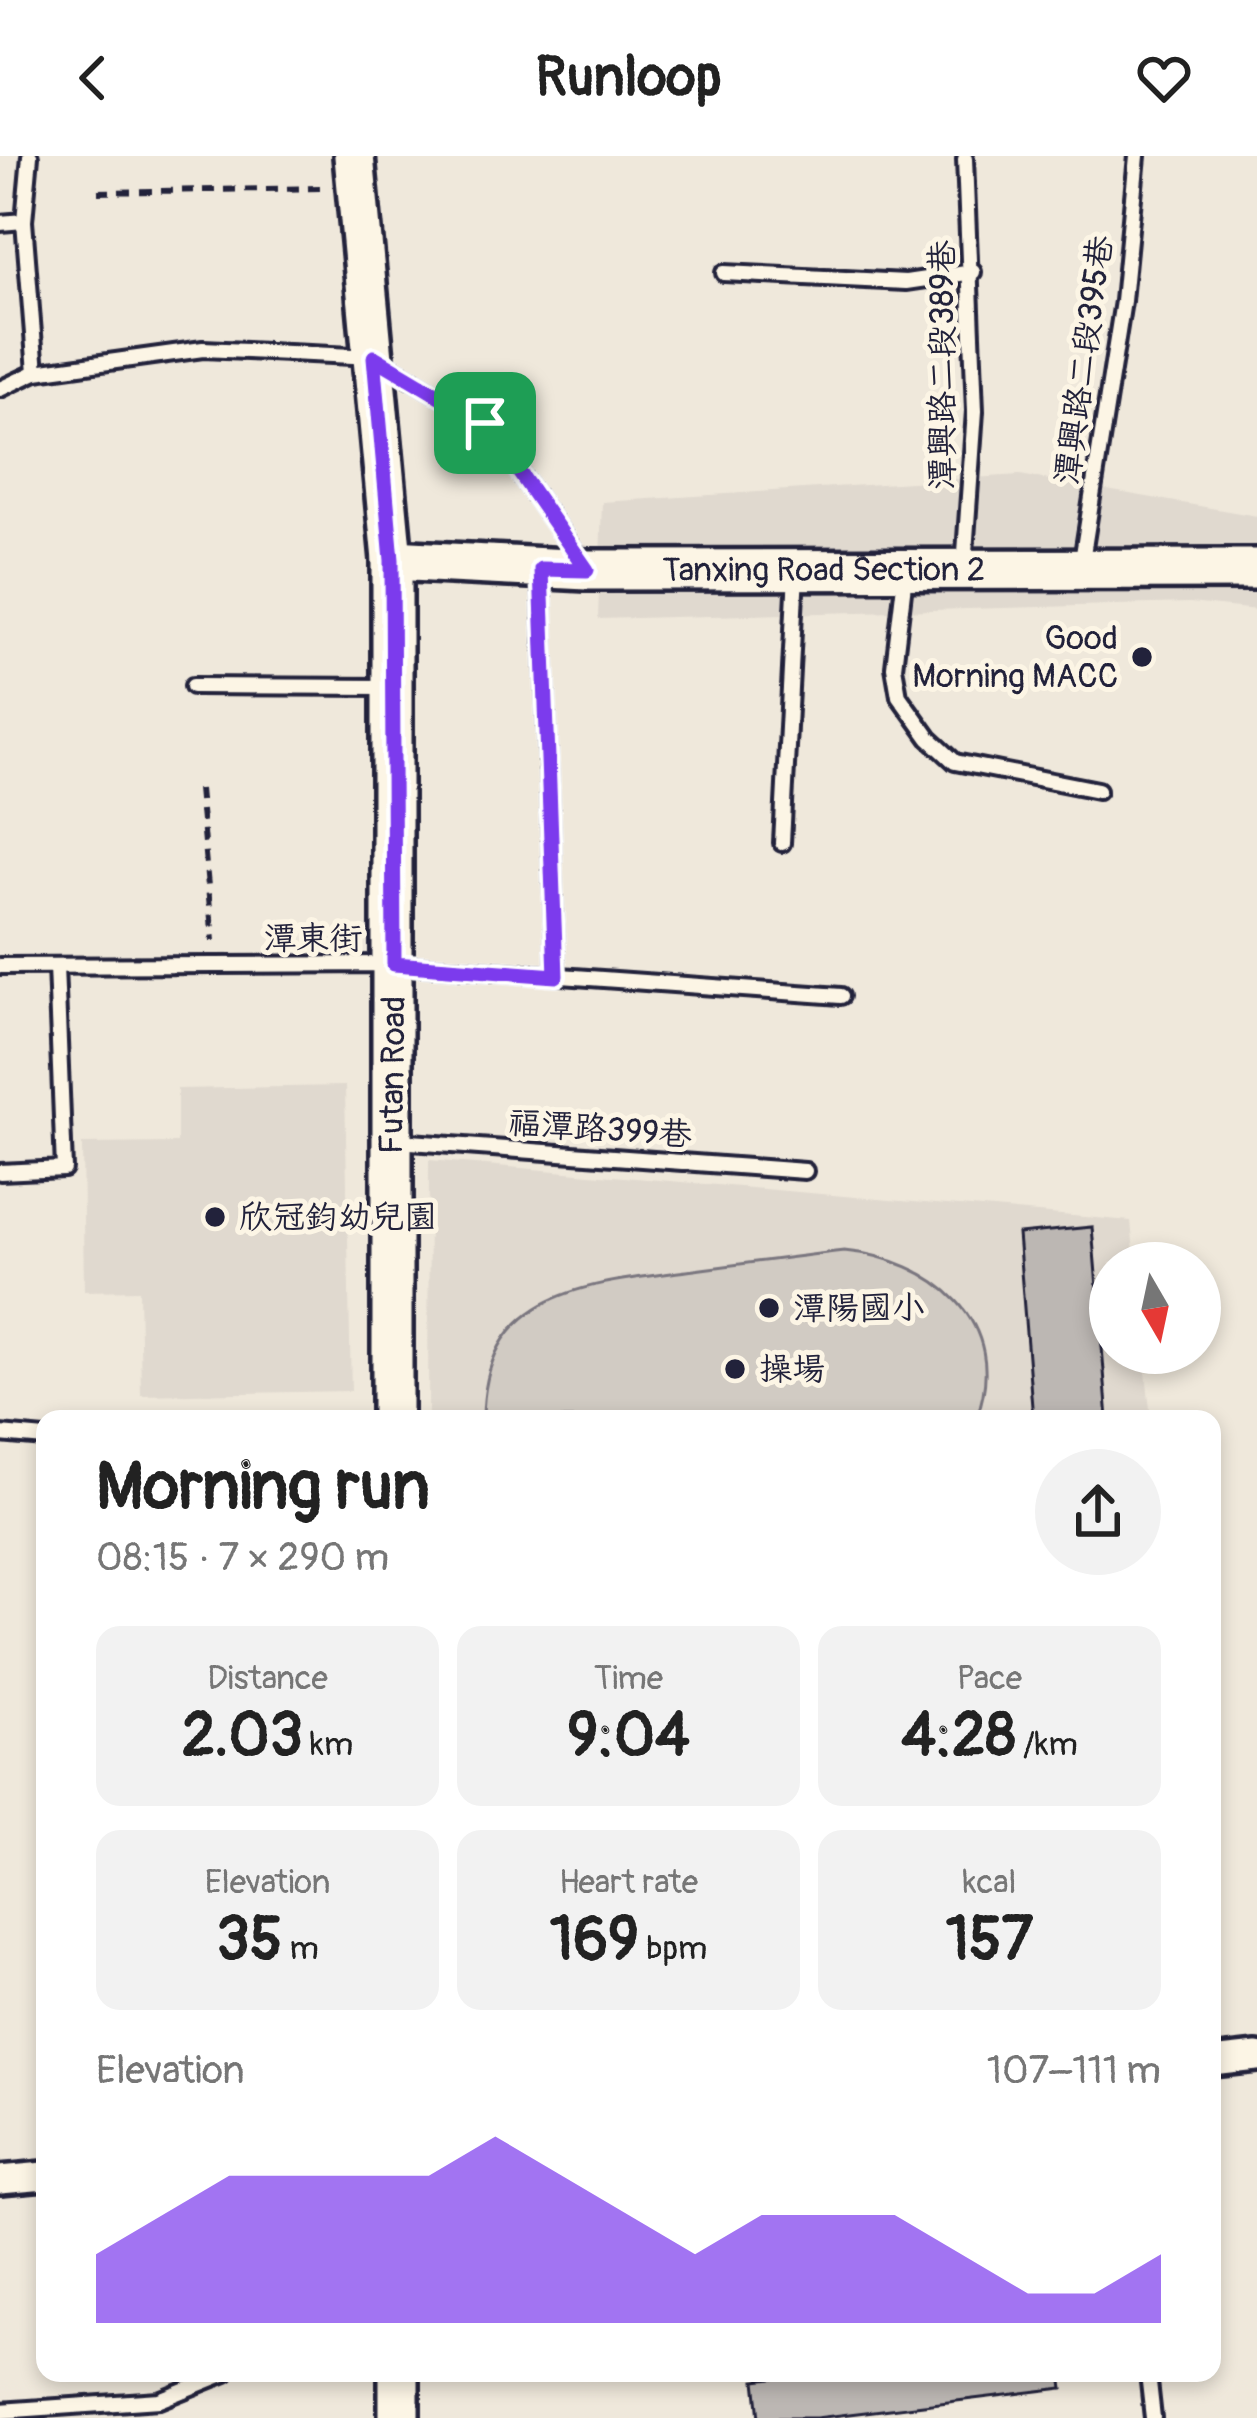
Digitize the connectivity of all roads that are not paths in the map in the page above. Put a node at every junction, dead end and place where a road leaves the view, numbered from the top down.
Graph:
1 (29, 156) edge
2 (1137, 156) edge
3 (965, 159) edge
4 (355, 172) edge
5 (24, 221) junction
6 (0, 223) edge
7 (974, 272) junction
8 (724, 273) dead end
9 (374, 357) junction
10 (37, 372) junction
11 (0, 389) edge
12 (392, 560) junction
13 (541, 569) junction
14 (1257, 569) edge
15 (587, 570) junction
16 (796, 572) junction
17 (964, 572) junction
18 (1081, 572) junction
19 (905, 573) junction
20 (193, 686) dead end
21 (392, 687) junction
22 (1098, 790) dead end
23 (782, 843) dead end
24 (394, 964) junction
25 (0, 966) edge
26 (56, 966) junction
27 (556, 976) junction
28 (841, 996) dead end
29 (391, 1141) junction
30 (805, 1171) dead end
31 (0, 1172) edge
32 (390, 1410) edge
33 (0, 1433) edge
34 (36, 1437) edge
35 (1257, 2056) edge
36 (1221, 2061) edge
37 (36, 2177) edge
38 (0, 2180) edge
39 (204, 2382) edge
40 (399, 2382) edge
41 (1149, 2382) edge
42 (0, 2411) edge
43 (399, 2418) edge
44 (1153, 2418) edge

1 - 5 lane
2 - 18 lane, 潭興路二段395巷
3 - 7 lane, 潭興路二段389巷
4 - 9 street, Futan Road
5 - 6 lane
5 - 10 lane
7 - 8 lane
7 - 17 lane, 潭興路二段389巷
9 - 10 lane
9 - 12 street, Futan Road
9 - 15 lane
10 - 11 lane
12 - 13 street, Tanxing Road Section 2
12 - 21 street, Futan Road
13 - 15 street, Tanxing Road Section 2
13 - 27 lane
14 - 18 street, Tanxing Road Section 2
15 - 16 street, Tanxing Road Section 2
16 - 19 street, Tanxing Road Section 2
16 - 23 lane
17 - 18 street, Tanxing Road Section 2
17 - 19 street, Tanxing Road Section 2
19 - 22 lane
20 - 21 lane
21 - 24 street, Futan Road
24 - 26 lane, 潭東街
24 - 27 lane, 潭東街
24 - 29 street, Futan Road
25 - 26 lane, 潭東街
26 - 31 lane
27 - 28 lane, 潭東街
29 - 30 lane, 福潭路399巷
29 - 32 street, Futan Road
33 - 34 lane
35 - 36 street
37 - 38 street
39 - 42 lane
40 - 43 street
41 - 44 lane

